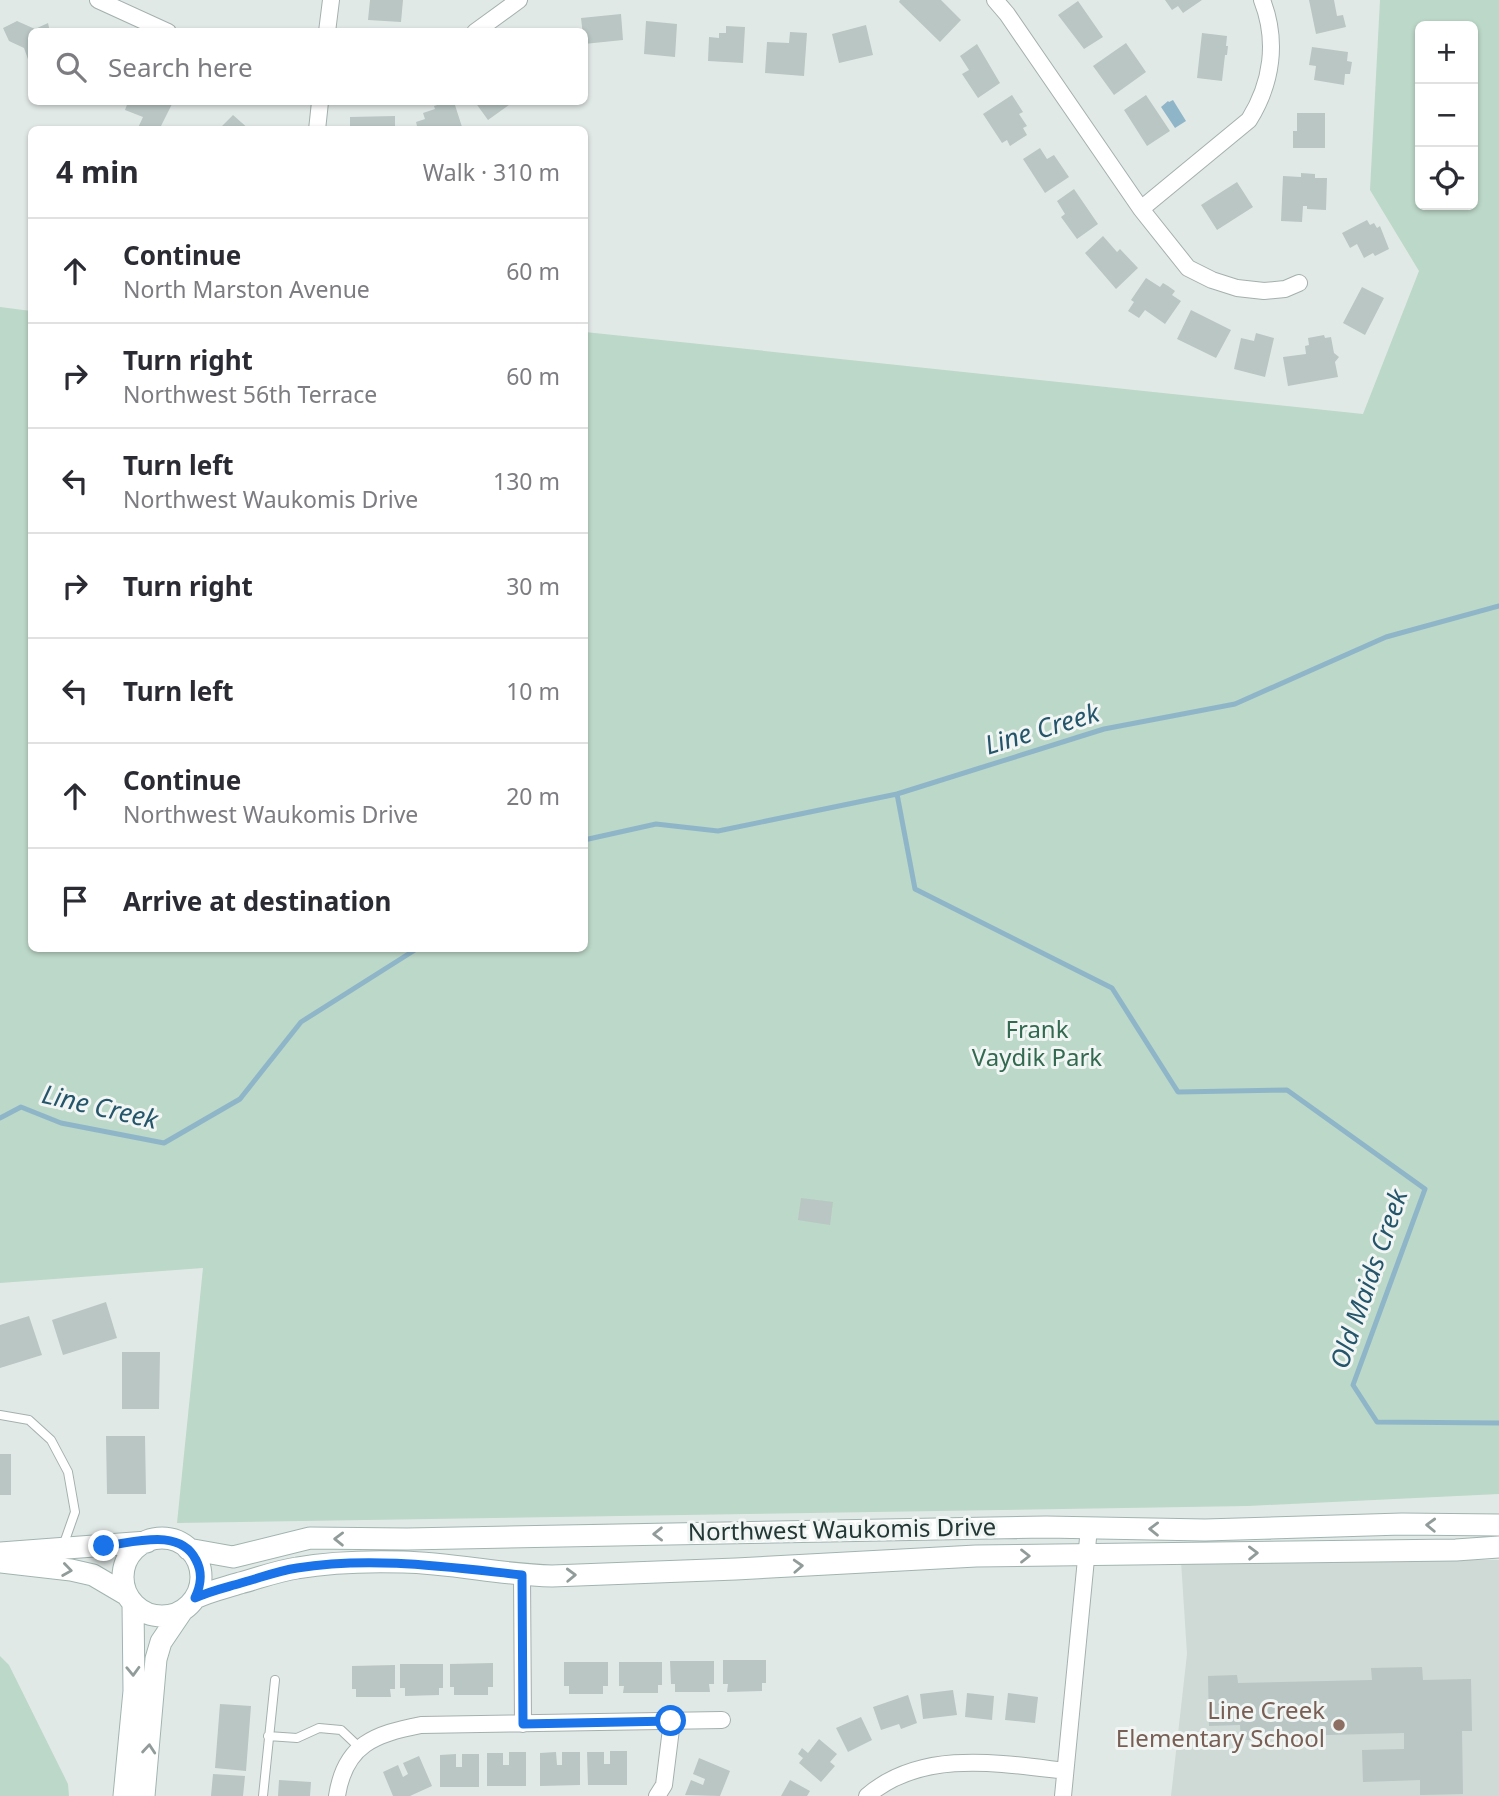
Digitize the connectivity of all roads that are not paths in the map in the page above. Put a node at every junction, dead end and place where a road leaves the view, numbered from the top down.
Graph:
1 (98, 0) edge
2 (331, 0) edge
3 (519, 0) edge
4 (995, 0) edge
5 (1262, 0) edge
6 (159, 28) edge
7 (328, 28) edge
8 (480, 28) edge
9 (320, 105) edge
10 (317, 126) edge
11 (1141, 209) junction
12 (1299, 283) dead end
13 (0, 1415) edge
14 (1499, 1525) edge
15 (1088, 1528) junction
16 (147, 1542) junction
17 (1499, 1546) edge
18 (62, 1547) junction
19 (188, 1549) junction
20 (0, 1553) edge
21 (1086, 1556) junction
22 (0, 1562) edge
23 (522, 1575) junction
24 (130, 1599) junction
25 (188, 1604) junction
26 (275, 1680) dead end
27 (722, 1720) dead end
28 (671, 1721) junction
29 (523, 1724) junction
30 (268, 1736) junction
31 (355, 1753) junction
32 (1065, 1771) junction
33 (124, 1796) edge
34 (144, 1796) edge
35 (262, 1796) edge
36 (337, 1796) edge
37 (657, 1796) edge
38 (867, 1796) edge
39 (1063, 1796) edge

1 - 6 street
2 - 7 street
3 - 8 street
4 - 11 street
5 - 11 street
9 - 10 street
11 - 12 street
13 - 18 lane
14 -> 15 main road, Northwest Waukomis Drive
15 -> 19 main road, Northwest Waukomis Drive
15 - 21 street
16 - 18 main road
16 - 19 main road
16 - 24 main road
21 -> 17 main road, Northwest Waukomis Drive
18 - 20 main road
19 - 25 main road
23 -> 21 main road, Northwest Waukomis Drive
21 - 32 street
22 -> 24 main road
23 - 25 main road, Northwest Waukomis Drive
23 - 29 street
24 - 25 main road
24 -> 33 main road
34 -> 25 main road
26 - 30 lane
27 - 28 street
28 - 29 street
28 - 37 street
29 - 31 street
30 - 31 lane
30 - 35 lane
31 - 36 street
32 - 38 street
32 - 39 street

